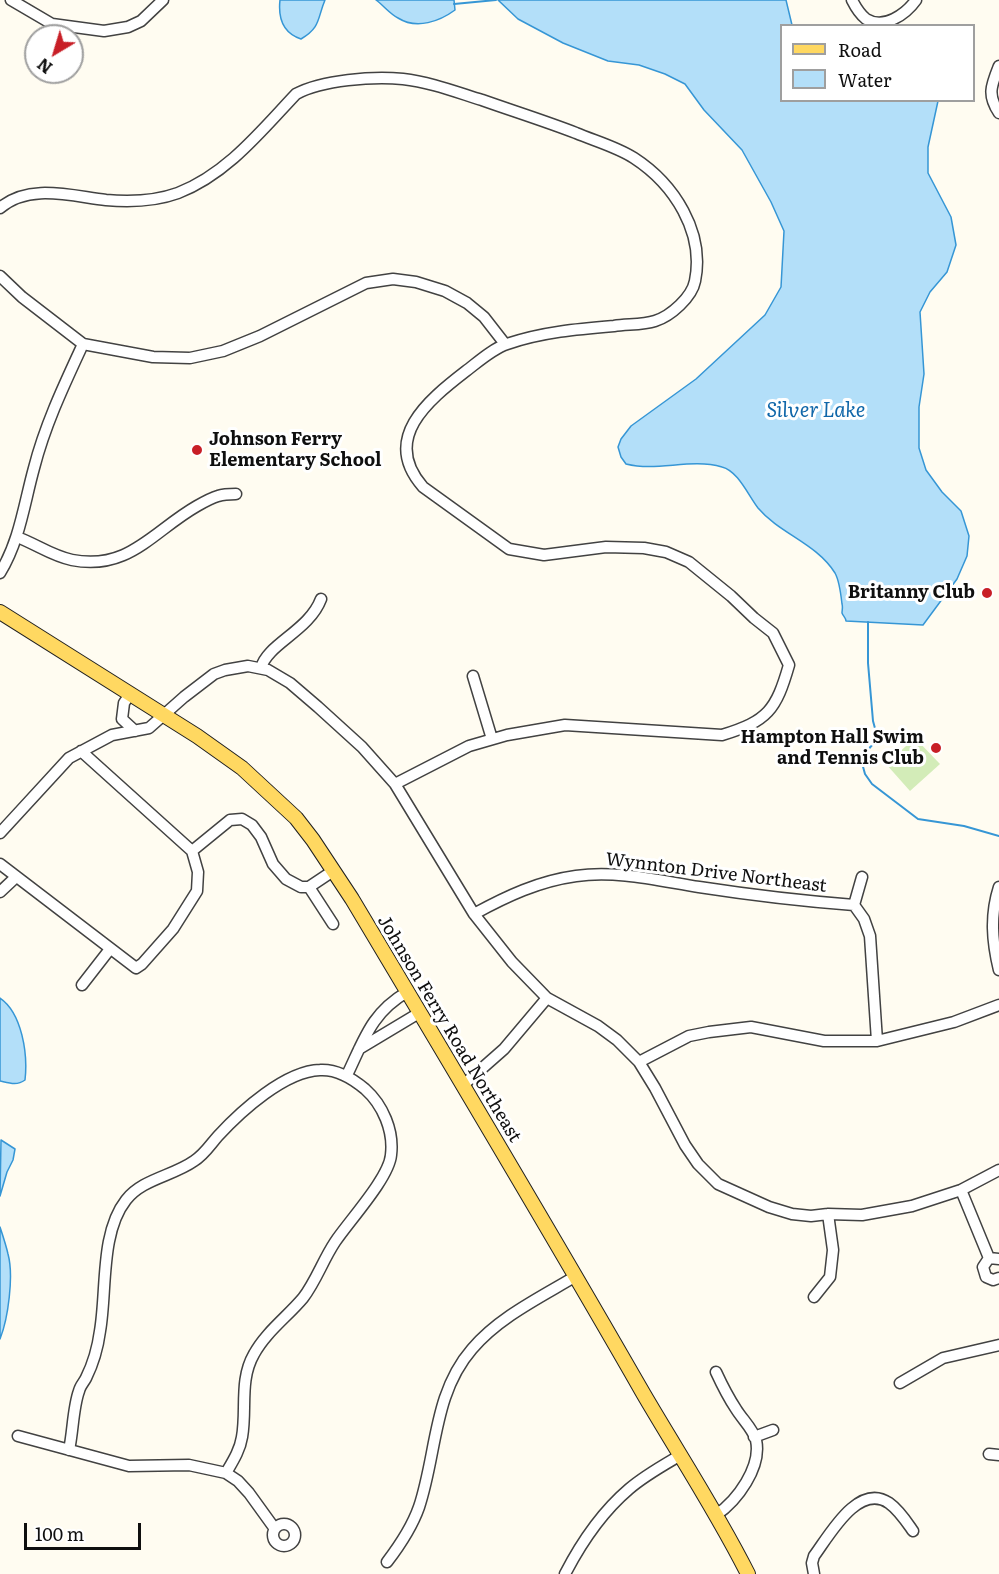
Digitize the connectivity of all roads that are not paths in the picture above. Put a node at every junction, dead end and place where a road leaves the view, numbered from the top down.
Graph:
1 (11, 0) edge
2 (163, 0) edge
3 (852, 0) edge
4 (916, 0) edge
5 (999, 66) edge
6 (999, 113) edge
7 (0, 208) edge
8 (0, 276) edge
9 (83, 344) junction
10 (505, 344) junction
11 (236, 494) dead end
12 (17, 537) junction
13 (0, 573) edge
14 (321, 599) dead end
15 (0, 612) edge
16 (261, 668) junction
17 (473, 676) dead end
18 (130, 694) junction
19 (163, 714) junction
20 (122, 719) junction
21 (135, 731) junction
22 (112, 735) junction
23 (492, 739) junction
24 (81, 751) junction
25 (395, 784) junction
26 (0, 833) edge
27 (192, 850) junction
28 (0, 864) edge
29 (333, 871) junction
30 (16, 877) junction
31 (862, 877) dead end
32 (309, 887) junction
33 (999, 887) edge
34 (0, 892) edge
35 (854, 905) junction
36 (474, 914) junction
37 (333, 924) dead end
38 (110, 949) junction
39 (999, 970) edge
40 (82, 985) dead end
41 (407, 992) junction
42 (548, 998) junction
43 (999, 1005) edge
44 (419, 1013) junction
45 (877, 1041) junction
46 (360, 1049) junction
47 (639, 1062) junction
48 (347, 1076) junction
49 (462, 1086) junction
50 (999, 1170) edge
51 (961, 1190) junction
52 (828, 1214) junction
53 (994, 1258) edge
54 (576, 1276) junction
55 (999, 1278) edge
56 (814, 1297) dead end
57 (999, 1345) edge
58 (716, 1372) dead end
59 (900, 1383) dead end
60 (773, 1430) dead end
61 (18, 1436) dead end
62 (754, 1437) junction
63 (69, 1450) junction
64 (679, 1456) junction
65 (226, 1473) junction
66 (716, 1515) junction
67 (275, 1529) dead end
68 (913, 1531) dead end
69 (387, 1562) dead end
70 (565, 1574) edge
71 (748, 1574) edge
72 (814, 1574) edge

1 - 2 street
3 - 4 street
5 - 6 street
7 - 10 street
8 - 9 street
9 - 10 street
9 - 12 street
10 - 23 street
11 - 12 street
12 - 13 street
14 - 16 street
15 - 18 main road, Johnson Ferry Road Northeast
16 - 19 street
16 - 25 street
17 - 23 street
18 - 19 main road, Johnson Ferry Road Northeast
18 - 20 street
19 - 21 street
19 - 29 main road, Johnson Ferry Road Northeast
20 - 21 street
20 - 22 street
21 - 22 street
22 - 24 street
23 - 25 street
24 - 26 street
24 - 27 street
25 - 36 street
27 - 32 street
27 - 38 street
28 - 30 street
29 - 32 street
29 - 41 main road, Johnson Ferry Road Northeast
30 - 34 street
30 - 38 street
31 - 35 street
32 - 37 street
33 - 39 street
35 - 36 street, Wynnton Drive Northeast
35 - 45 street
36 - 42 street
38 - 40 street
41 - 44 main road, Johnson Ferry Road Northeast
41 - 46 street
42 - 47 street
42 - 49 street
43 - 45 street
44 - 46 street
44 - 49 main road, Johnson Ferry Road Northeast
45 - 47 street
46 - 48 street
47 - 52 street
48 - 63 street
48 - 65 street
49 - 54 main road, Johnson Ferry Road Northeast
50 - 51 street
51 - 52 street
51 - 53 street
52 - 56 street
53 - 55 street
54 - 64 main road, Johnson Ferry Road Northeast
54 - 69 street
57 - 59 street
58 - 62 street
60 - 62 street
61 - 63 street
62 - 66 street
63 - 65 street
64 - 66 main road, Johnson Ferry Road Northeast
64 - 70 street
65 - 67 street
66 - 71 main road, Johnson Ferry Road Northeast
68 - 72 street

